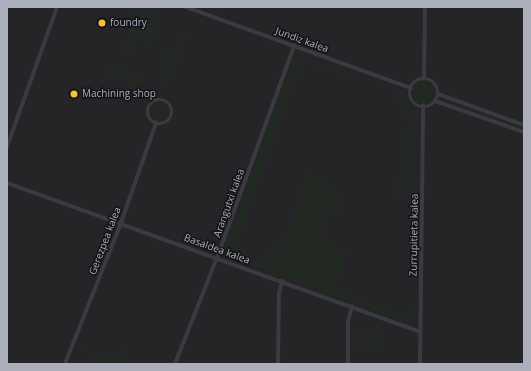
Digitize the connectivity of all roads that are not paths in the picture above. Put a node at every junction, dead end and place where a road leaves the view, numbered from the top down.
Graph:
1 (57, 7) edge
2 (186, 7) edge
3 (425, 7) edge
4 (294, 46) junction
5 (424, 79) junction
6 (411, 88) junction
7 (438, 94) junction
8 (435, 101) junction
9 (423, 106) junction
10 (156, 123) junction
11 (524, 125) edge
12 (524, 132) edge
13 (7, 147) edge
14 (7, 183) edge
15 (121, 223) junction
16 (217, 258) junction
17 (282, 281) junction
18 (352, 307) junction
19 (420, 332) junction
20 (66, 364) edge
21 (175, 364) edge
22 (278, 364) edge
23 (348, 364) edge
24 (420, 364) edge

1 - 13 street
2 - 4 street, Jundiz kalea
3 - 5 street
4 - 6 street, Jundiz kalea
4 - 16 street, Arangutxi kalea
5 - 6 street
5 - 7 street
6 - 9 street
7 - 8 street
7 - 11 street
8 - 9 street
8 - 12 street
9 - 19 street, Zurrupitieta kalea
10 - 10 street
10 - 15 street, Gerezpea kalea
14 - 15 street, Basaldea kalea
15 - 16 street, Basaldea kalea
15 - 20 street, Gerezpea kalea
16 - 17 street, Basaldea kalea
16 - 21 street, Arangutxi kalea
17 - 18 street, Basaldea kalea
17 - 22 street
18 - 19 street, Basaldea kalea
18 - 23 street
19 - 24 street, Zurrupitieta kalea

